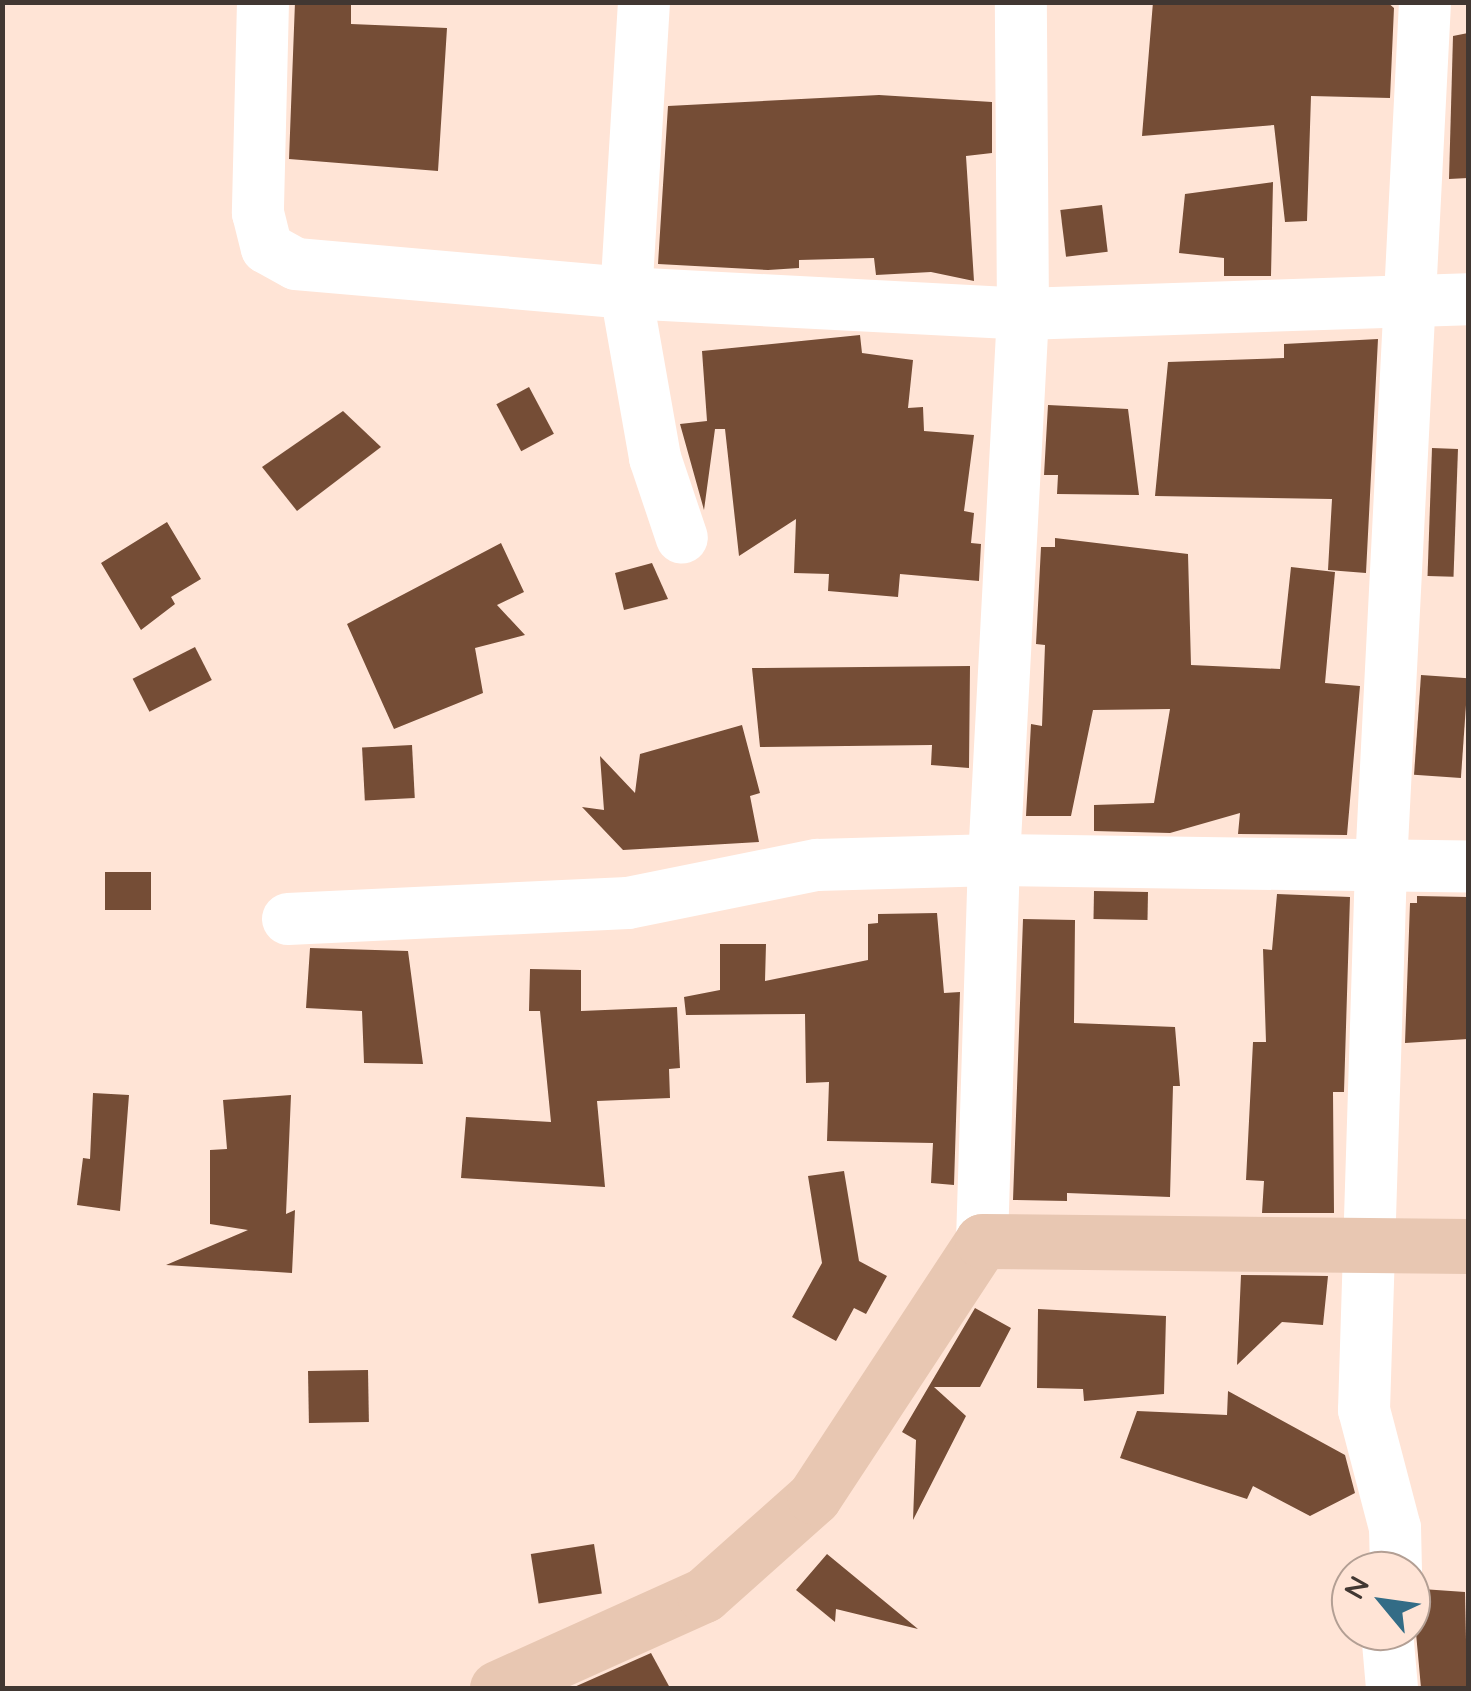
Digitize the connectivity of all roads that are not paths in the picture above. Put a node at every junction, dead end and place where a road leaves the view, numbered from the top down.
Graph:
1 (264, 2) edge
2 (644, 2) edge
3 (1021, 2) edge
4 (1425, 2) edge
5 (626, 293) junction
6 (1468, 299) edge
7 (1408, 304) junction
8 (1023, 314) junction
9 (682, 538) dead end
10 (994, 860) junction
11 (1381, 866) junction
12 (1468, 867) edge
13 (288, 919) dead end
14 (982, 1241) junction
15 (1372, 1245) junction
16 (1468, 1246) edge
17 (1396, 1551) edge
18 (1389, 1651) edge
19 (497, 1688) edge
20 (1392, 1688) edge

1 - 5 street
2 - 5 street
3 - 8 street
4 - 7 street
5 - 8 street
5 - 9 street
6 - 7 street
7 - 8 street
7 - 11 street
8 - 10 street
10 - 11 street
10 - 13 street
10 - 14 street
11 - 12 street
11 - 15 street
14 - 15 main road
14 - 19 main road
15 - 16 main road
15 - 17 street
18 - 20 street

